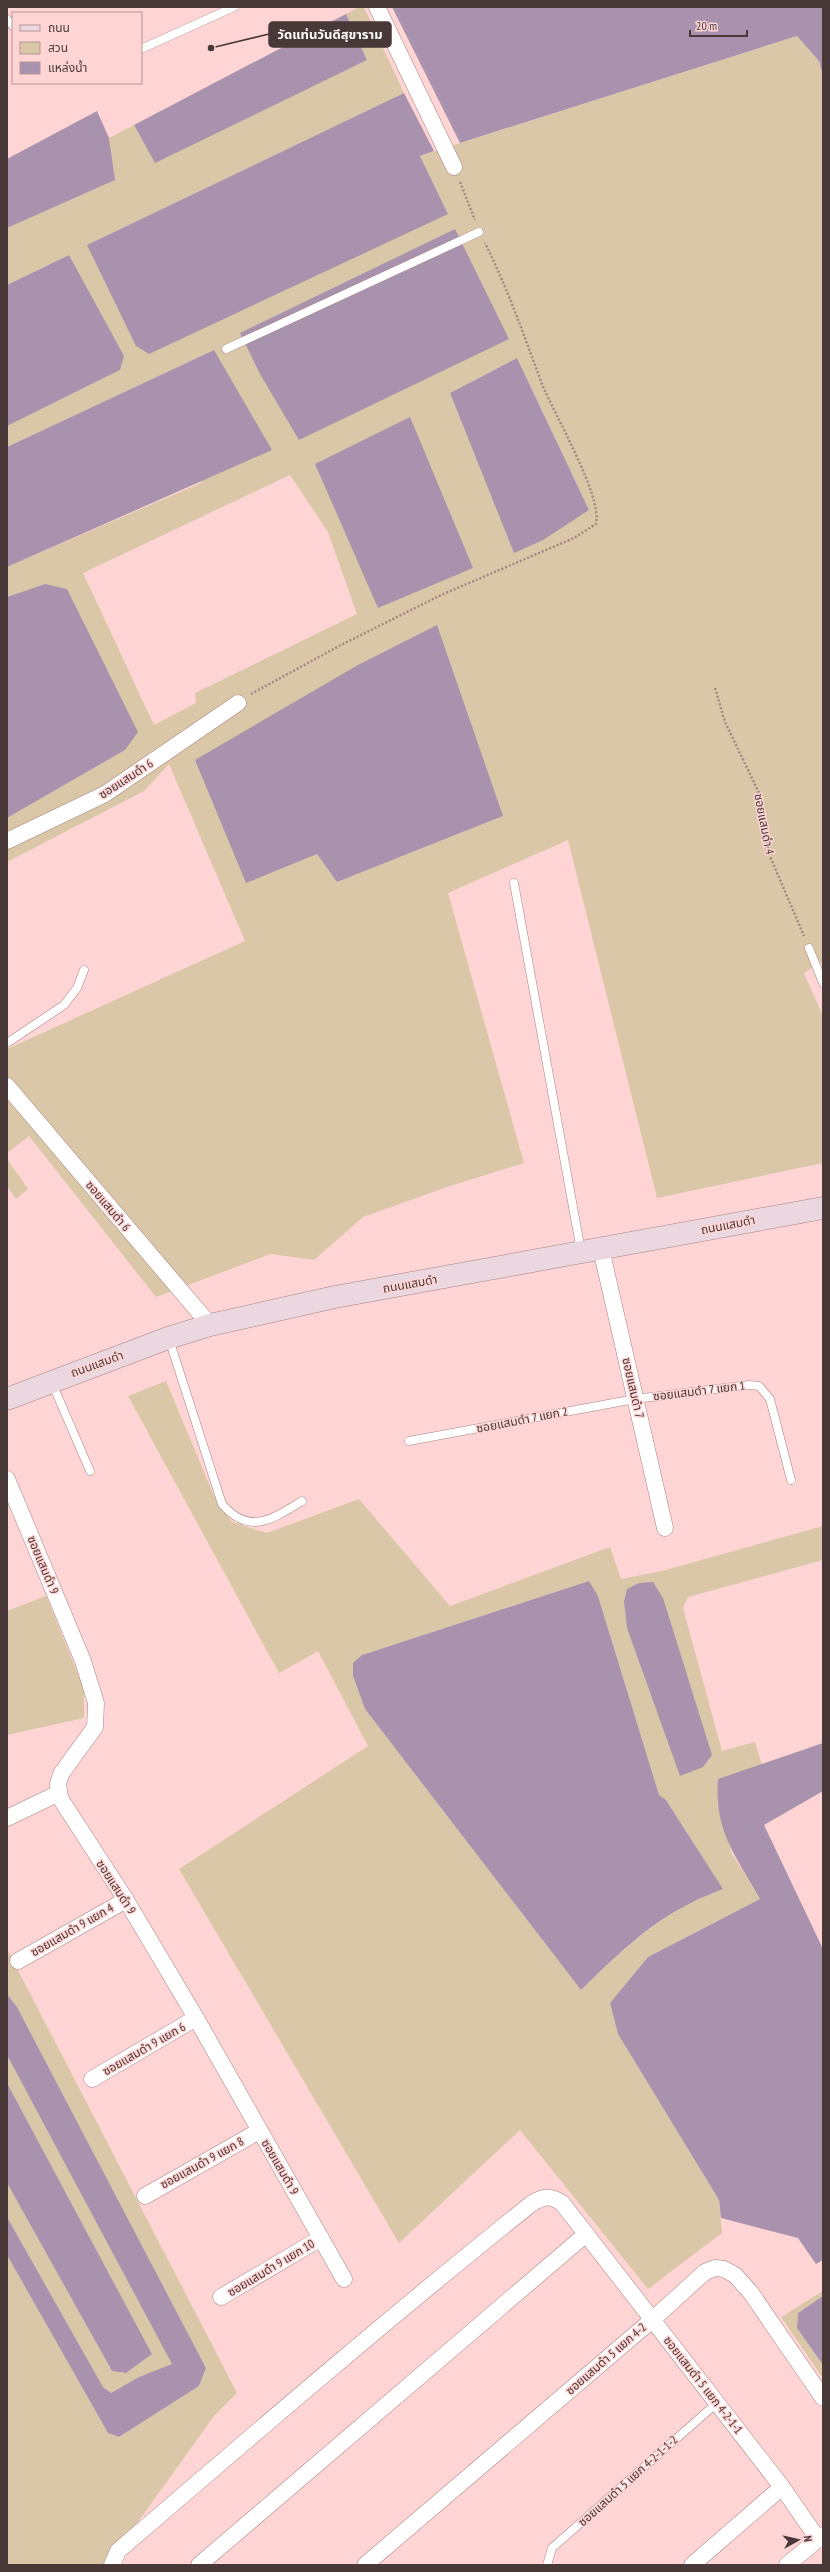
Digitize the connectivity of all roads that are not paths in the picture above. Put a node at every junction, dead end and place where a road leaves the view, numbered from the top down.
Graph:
1 (234, 7) edge
2 (377, 7) edge
3 (142, 49) edge
4 (454, 167) road end
5 (479, 232) road end
6 (226, 349) dead end
7 (238, 703) road end
8 (7, 841) edge
9 (514, 883) dead end
10 (809, 948) road end
11 (84, 970) dead end
12 (823, 983) edge
13 (7, 1043) edge
14 (7, 1086) edge
15 (823, 1208) edge
16 (591, 1251) junction
17 (210, 1326) junction
18 (168, 1338) junction
19 (51, 1381) junction
20 (7, 1399) edge
21 (635, 1399) junction
22 (408, 1441) dead end
23 (90, 1471) dead end
24 (7, 1479) edge
25 (791, 1480) dead end
26 (302, 1500) dead end
27 (665, 1528) dead end
28 (59, 1793) junction
29 (7, 1818) edge
30 (126, 1900) junction
31 (18, 1960) dead end
32 (196, 2018) junction
33 (92, 2079) dead end
34 (259, 2131) junction
35 (145, 2196) dead end
36 (585, 2235) junction
37 (321, 2238) junction
38 (344, 2279) dead end
39 (221, 2297) dead end
40 (652, 2320) junction
41 (823, 2398) edge
42 (718, 2402) junction
43 (782, 2487) junction
44 (820, 2537) edge
45 (112, 2565) edge
46 (199, 2565) edge
47 (365, 2565) edge
48 (547, 2565) edge
49 (692, 2565) edge
50 (787, 2565) edge

1 - 3 lane
2 - 4 street
5 - 6 lane
7 - 8 street, ซอยแสมดำ 6
9 - 16 lane
10 - 12 lane
11 - 13 lane
14 - 17 street, ซอยแสมดำ 6
15 - 16 street, ถนนแสมดำ
16 - 17 street, ถนนแสมดำ
16 - 21 street, ซอยแสมดำ 7
17 - 18 street, ถนนแสมดำ
18 - 19 street, ถนนแสมดำ
18 - 26 lane
19 - 20 street, ถนนแสมดำ
19 - 23 lane
21 - 22 lane, ซอยแสมดำ 7 แยก 2
21 - 25 lane, ซอยแสมดำ 7 แยก 1
21 - 27 street, ซอยแสมดำ 7
24 - 28 street, ซอยแสมดำ 9
28 - 29 street
28 - 30 street, ซอยแสมดำ 9
30 - 31 street, ซอยแสมดำ 9 แยก 4
30 - 32 street, ซอยแสมดำ 9
32 - 33 street, ซอยแสมดำ 9 แยก 6
32 - 34 street, ซอยแสมดำ 9
34 - 35 street, ซอยแสมดำ 9 แยก 8
34 - 37 street, ซอยแสมดำ 9
36 - 40 street, ซอยแสมดำ 5 แยก 4-2-1-1
36 - 45 street, ซอยแสมดำ 5 แยก 4-2-1-1
36 - 46 street
37 - 38 street, ซอยแสมดำ 9
37 - 39 street, ซอยแสมดำ 9 แยก 10
40 - 41 street, ซอยแสมดำ 5 แยก 4-2
40 - 42 street, ซอยแสมดำ 5 แยก 4-2-1-1
40 - 47 street, ซอยแสมดำ 5 แยก 4-2
42 - 43 street, ซอยแสมดำ 5 แยก 4-2-1-1
42 - 48 lane, ซอยแสมดำ 5 แยก 4-2-1-1-2
43 - 44 street, ซอยแสมดำ 5 แยก 4-2-1-1
43 - 49 street
44 - 50 street

